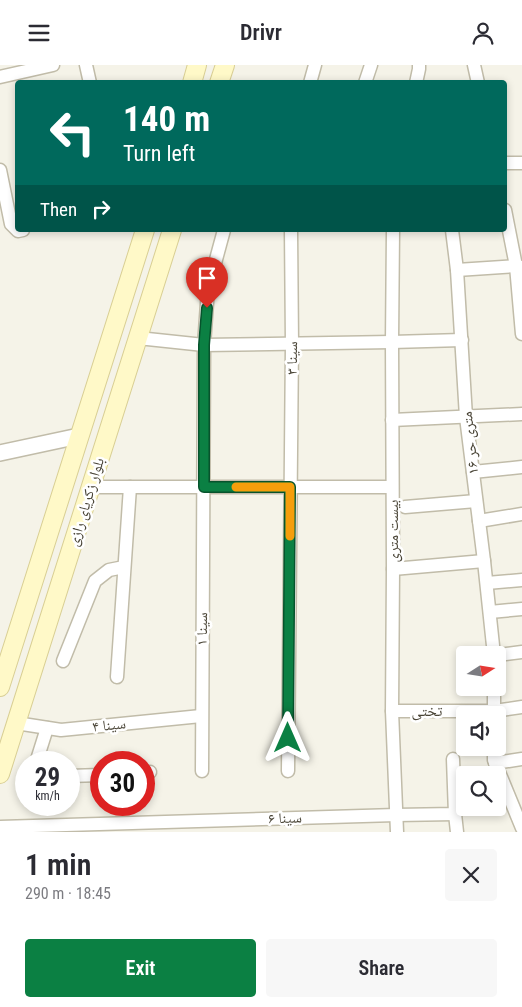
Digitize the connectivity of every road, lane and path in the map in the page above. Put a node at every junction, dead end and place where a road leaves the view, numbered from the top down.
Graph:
1 (53, 65) edge
2 (86, 65) edge
3 (225, 65) edge
4 (315, 65) edge
5 (371, 65) edge
6 (474, 65) edge
7 (419, 67) edge
8 (0, 77) edge
9 (89, 80) edge
10 (220, 80) edge
11 (311, 80) edge
12 (366, 80) edge
13 (417, 80) edge
14 (425, 80) edge
15 (477, 80) edge
16 (507, 163) edge
17 (522, 163) edge
18 (0, 170) edge
19 (507, 217) edge
20 (15, 228) edge
21 (144, 232) edge
22 (171, 232) edge
23 (223, 232) edge
24 (291, 232) edge
25 (393, 232) edge
26 (452, 232) edge
27 (519, 267) edge
28 (457, 270) junction
29 (522, 334) edge
30 (138, 338) junction
31 (462, 340) junction
32 (392, 343) junction
33 (292, 344) junction
34 (204, 345) junction
35 (522, 414) edge
36 (466, 417) junction
37 (392, 420) junction
38 (79, 436) junction
39 (104, 445) junction
40 (0, 453) edge
41 (522, 467) edge
42 (473, 471) junction
43 (91, 487) junction
44 (130, 487) junction
45 (204, 487) junction
46 (290, 487) junction
47 (392, 487) junction
48 (476, 501) junction
49 (404, 507) dead end
50 (522, 514) edge
51 (479, 521) junction
52 (484, 561) junction
53 (124, 567) junction
54 (393, 569) junction
55 (522, 580) edge
56 (487, 583) junction
57 (522, 609) edge
58 (490, 611) junction
59 (493, 646) edge
60 (522, 652) edge
61 (506, 654) edge
62 (63, 661) dead end
63 (117, 677) dead end
64 (0, 687) edge
65 (522, 707) edge
66 (506, 710) edge
67 (392, 711) junction
68 (456, 712) edge
69 (201, 716) junction
70 (16, 723) junction
71 (47, 728) junction
72 (40, 751) edge
73 (494, 756) edge
74 (453, 759) dead end
75 (522, 759) edge
76 (495, 763) junction
77 (202, 771) dead end
78 (288, 771) dead end
79 (0, 774) edge
80 (456, 814) joint
81 (396, 815) junction
82 (456, 816) edge
83 (0, 827) edge
84 (522, 828) edge
85 (397, 832) edge
86 (457, 832) edge

1 - 8 street
2 - 9 street
3 - 10 main road
4 - 11 street
5 - 12 street
6 - 15 street
7 - 13 street
7 - 14 street
16 - 17 street
18 - 20 street
19 - 27 street
21 - 38 main road, بلوار زکریای رازی
22 - 30 main road, بلوار زکریای رازی
23 - 34 street, ۱ سینا
24 - 33 street, سینا ۳
25 - 32 street, بیست متری
26 - 28 street, ۱۶ متری حر
27 - 28 street
27 - 29 street
28 - 31 street, ۱۶ متری حر
30 - 34 street
30 - 39 main road, بلوار زکریای رازی
31 - 32 street
31 - 36 street, ۱۶ متری حر
32 - 33 street
32 - 37 street, بیست متری
33 - 34 street
33 - 46 street, سینا ۳
34 - 45 street, ۱ سینا
35 - 36 street
36 - 37 street
36 - 42 street, ۱۶ متری حر
37 - 47 street, بیست متری
38 - 39 main road
38 - 40 street
38 - 64 main road, بلوار زکریای رازی
39 - 43 main road, بلوار زکریای رازی
41 - 42 street
42 - 48 street, ۱۶ متری حر
43 - 44 street
43 - 70 main road, بلوار زکریای رازی
44 - 45 street
44 - 53 street
45 - 46 street
45 - 69 street, ۱ سینا
46 - 47 street
46 - 78 street
47 - 54 street, بیست متری
48 - 49 street
48 - 51 street, ۱۶ متری حر
50 - 51 street
51 - 52 street, ۱۶ متری حر
52 - 54 street
52 - 56 street, ۱۶ متری حر
53 - 62 street
53 - 63 street
54 - 67 street, بیست متری
55 - 56 street
56 - 58 street, ۱۶ متری حر
57 - 58 street
58 - 59 street, ۱۶ متری حر
60 - 61 street
65 - 66 street, تختی
67 - 68 street, تختی
67 - 81 street, بیست متری
69 - 71 street, سینا ۴
69 - 77 street, ۱ سینا
70 - 71 street, سینا ۴
70 - 79 main road, بلوار زکریای رازی
71 - 72 street
73 - 76 street
74 - 80 street
75 - 76 street
76 - 84 street
80 - 81 street, سینا ۶
81 - 83 street, سینا ۶
81 - 85 street, بیست متری
82 - 86 street

